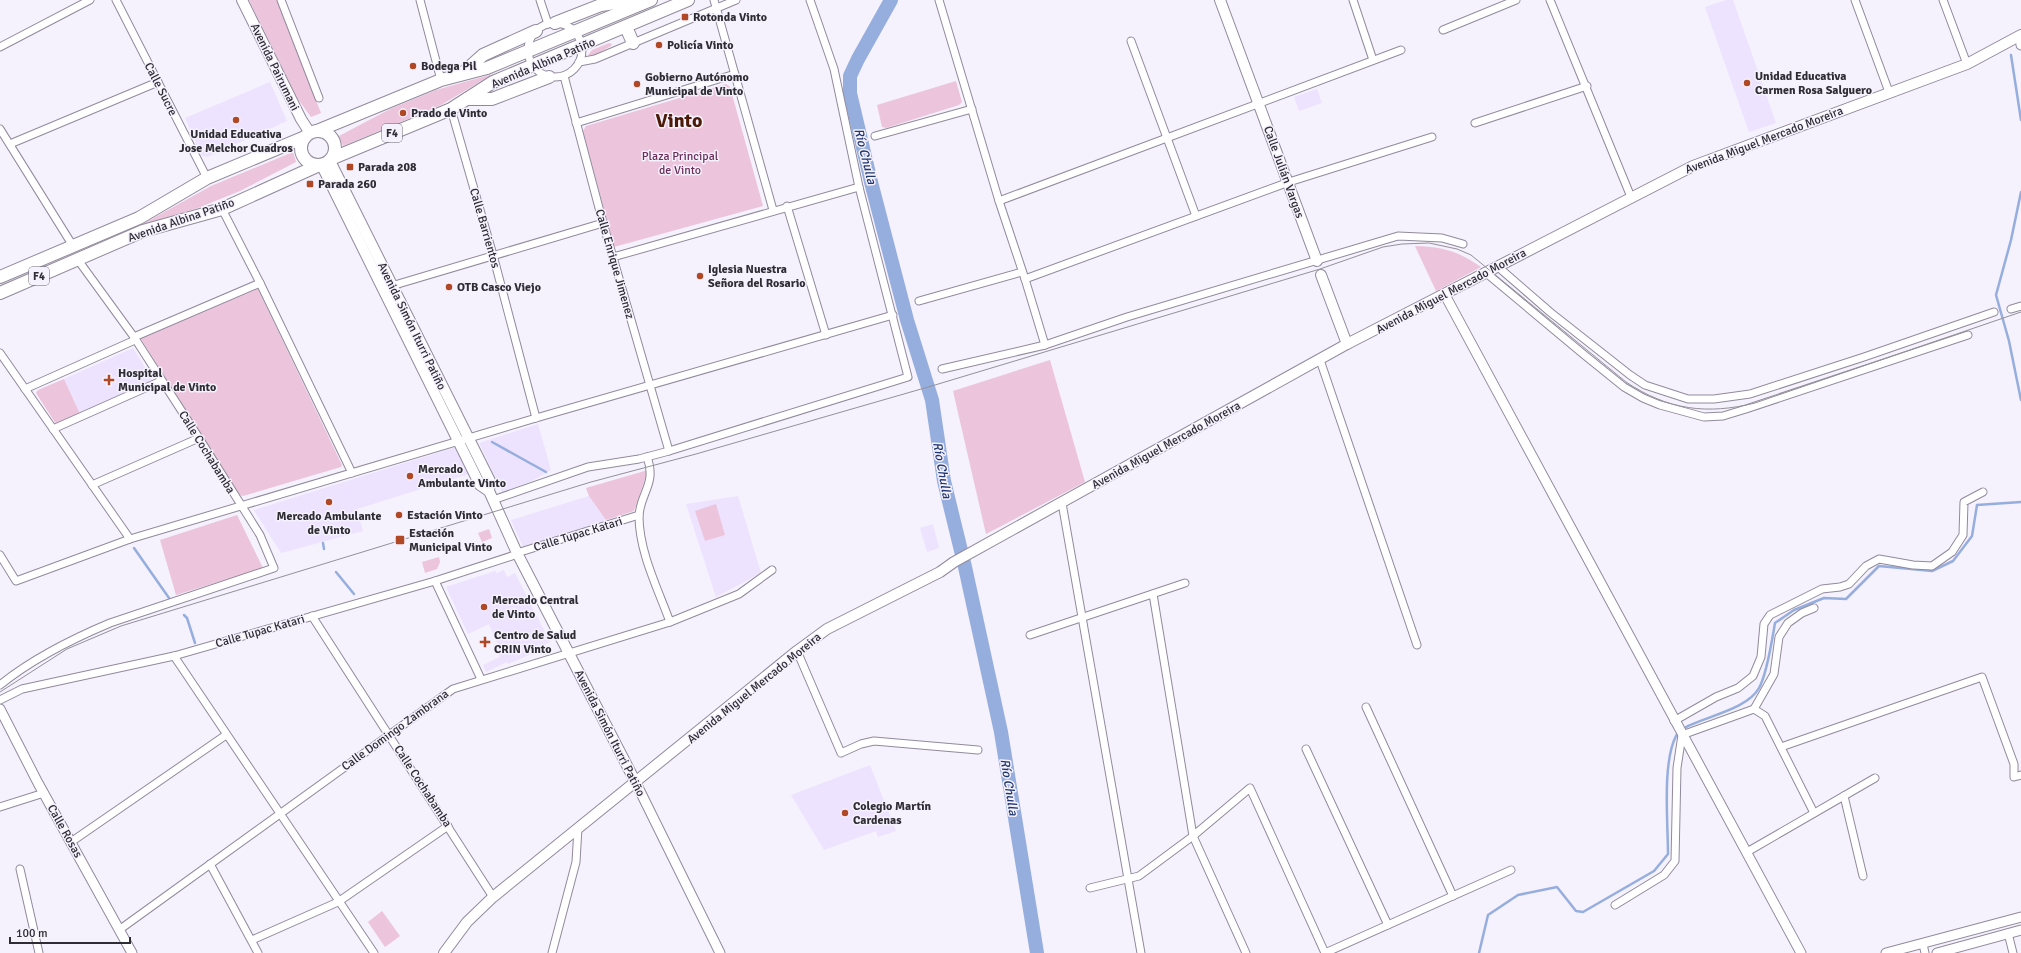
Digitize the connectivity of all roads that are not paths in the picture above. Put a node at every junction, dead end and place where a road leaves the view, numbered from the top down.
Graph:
1 (90, 0) edge
2 (116, 0) edge
3 (242, 0) edge
4 (281, 0) edge
5 (420, 0) edge
6 (540, 0) edge
7 (636, 0) edge
8 (651, 0) edge
9 (688, 0) edge
10 (714, 0) edge
11 (736, 0) edge
12 (810, 0) edge
13 (939, 0) edge
14 (1220, 0) edge
15 (1353, 0) edge
16 (1516, 0) edge
17 (1550, 0) edge
18 (1855, 0) edge
19 (1943, 0) edge
20 (717, 9) junction
21 (551, 24) junction
22 (626, 27) junction
23 (1443, 30) dead end
24 (536, 31) junction
25 (574, 32) junction
26 (2021, 39) edge
27 (1131, 40) dead end
28 (633, 43) junction
29 (581, 46) junction
30 (0, 47) edge
31 (1401, 50) dead end
32 (529, 51) junction
33 (1373, 60) junction
34 (579, 62) junction
35 (1967, 64) junction
36 (534, 66) junction
37 (735, 74) junction
38 (460, 75) junction
39 (564, 76) junction
40 (549, 77) junction
41 (441, 80) junction
42 (158, 82) junction
43 (1586, 86) junction
44 (1889, 92) junction
45 (319, 98) dead end
46 (468, 99) junction
47 (1259, 103) junction
48 (451, 109) junction
49 (972, 109) junction
50 (576, 123) junction
51 (1475, 123) dead end
52 (0, 129) edge
53 (311, 133) junction
54 (875, 136) dead end
55 (1432, 137) dead end
56 (1166, 139) junction
57 (10, 144) junction
58 (326, 163) junction
59 (207, 178) junction
60 (1289, 182) junction
61 (859, 187) junction
62 (1631, 198) junction
63 (999, 201) junction
64 (787, 206) junction
65 (222, 208) junction
66 (773, 210) junction
67 (1196, 216) junction
68 (603, 223) junction
69 (1463, 244) dead end
70 (73, 246) junction
71 (493, 255) junction
72 (613, 257) junction
73 (78, 260) junction
74 (1317, 261) junction
75 (1496, 266) junction
76 (1485, 272) junction
77 (1024, 275) junction
78 (1321, 275) joint
79 (0, 277) edge
80 (260, 283) junction
81 (388, 287) junction
82 (0, 293) edge
83 (1445, 295) junction
84 (919, 301) dead end
85 (2021, 306) edge
86 (2011, 309) dead end
87 (1994, 312) dead end
88 (893, 315) junction
89 (826, 335) junction
90 (1968, 335) dead end
91 (135, 339) junction
92 (1347, 344) junction
93 (1045, 346) junction
94 (0, 353) edge
95 (1320, 360) junction
96 (942, 369) dead end
97 (161, 381) junction
98 (650, 385) junction
99 (24, 389) junction
100 (536, 418) junction
101 (53, 429) junction
102 (199, 438) junction
103 (463, 440) junction
104 (669, 451) junction
105 (647, 457) junction
106 (352, 473) junction
107 (92, 485) junction
108 (1983, 492) dead end
109 (491, 495) junction
110 (1062, 503) junction
111 (241, 506) junction
112 (639, 515) junction
113 (130, 539) junction
114 (518, 554) junction
115 (0, 555) edge
116 (772, 570) dead end
117 (435, 580) junction
118 (1185, 583) dead end
119 (1153, 594) junction
120 (1814, 608) dead end
121 (312, 616) junction
122 (1082, 617) junction
123 (670, 622) junction
124 (1030, 635) dead end
125 (1417, 645) dead end
126 (797, 650) junction
127 (569, 653) junction
128 (174, 656) junction
129 (481, 679) junction
130 (0, 685) edge
131 (0, 700) edge
132 (1366, 707) dead end
133 (0, 709) edge
134 (1754, 709) junction
135 (1679, 730) junction
136 (389, 734) junction
137 (226, 735) junction
138 (1781, 747) junction
139 (1306, 749) dead end
140 (978, 750) dead end
141 (2021, 775) edge
142 (1875, 778) dead end
143 (636, 783) junction
144 (44, 793) junction
145 (1844, 796) junction
146 (0, 807) edge
147 (1814, 813) junction
148 (280, 814) junction
149 (448, 826) junction
150 (578, 828) junction
151 (1193, 836) junction
152 (71, 842) junction
153 (1746, 852) junction
154 (210, 864) junction
155 (20, 869) dead end
156 (1511, 870) dead end
157 (1863, 876) dead end
158 (1129, 878) junction
159 (1090, 888) dead end
160 (1453, 896) junction
161 (493, 897) junction
162 (338, 902) junction
163 (1616, 905) dead end
164 (2021, 917) edge
165 (1388, 925) junction
166 (119, 930) junction
167 (2021, 930) edge
168 (2008, 934) junction
169 (252, 940) junction
170 (1924, 948) edge
171 (718, 952) edge
172 (39, 953) edge
173 (132, 953) edge
174 (258, 953) edge
175 (374, 953) edge
176 (444, 953) edge
177 (552, 953) edge
178 (1141, 953) edge
179 (1246, 953) edge
180 (1325, 953) edge
181 (1801, 953) edge
182 (1886, 953) edge
183 (1937, 953) edge
184 (2013, 953) edge

1 - 30 street
2 - 42 street, Calle Sucre
3 - 53 main road, Avenida Pairumani
4 - 45 street
5 - 41 street
6 - 21 street
7 - 21 highway
8 - 25 highway, Avenida Albina Patiño / F4
9 - 22 highway, Avenida Albina Patiño / F4
10 - 20 street
11 - 20 street
12 - 61 street
13 - 49 street
14 - 47 main road, Calle Julián Vargas
15 - 33 street
16 - 23 street
17 - 43 street
18 - 44 street
19 - 35 street
20 - 28 street
20 - 37 street
21 - 24 street
21 - 25 street
22 - 28 highway
22 - 29 highway, Avenida Albina Patiño / F4
24 - 32 street
24 - 38 highway
25 - 29 street
25 - 32 highway, Avenida Albina Patiño / F4
26 - 35 main road
27 - 56 street
28 - 34 street
29 - 34 street
29 - 36 highway, Avenida Albina Patiño / F4
31 - 33 street
32 - 36 street
32 - 38 highway, Avenida Albina Patiño / F4
33 - 47 street
34 - 39 street
35 - 44 main road, Avenida Miguel Mercado Moreira
36 - 40 street
36 - 46 highway, Avenida Albina Patiño / F4
37 - 50 street
37 - 66 street
38 - 41 highway, Avenida Albina Patiño / F4
39 - 40 street
39 - 50 street, Calle Enrique Jimenez
40 - 46 highway
41 - 53 highway, Avenida Albina Patiño / F4
42 - 57 street
42 - 59 street, Calle Sucre
43 - 51 street
43 - 62 street
44 - 62 main road, Avenida Miguel Mercado Moreira
46 - 48 highway, Avenida Albina Patiño / F4
47 - 56 street
47 - 60 main road, Calle Julián Vargas
48 - 58 highway, Avenida Albina Patiño / F4
48 - 71 street, Calle Barrientos
49 - 54 street
49 - 63 street
50 - 68 street, Calle Enrique Jimenez
52 - 57 street
53 - 58 highway
53 - 58 highway
53 - 59 highway, Avenida Albina Patiño / F4
55 - 60 street
56 - 63 street
56 - 67 street
57 - 70 street
58 - 65 highway, Avenida Albina Patiño / F4
58 - 81 main road, Avenida Simón Iturri Patiño
59 - 70 highway, Avenida Albina Patiño / F4
60 - 67 street
60 - 74 main road, Calle Julián Vargas
61 - 64 street
61 - 88 street
62 - 75 main road, Avenida Miguel Mercado Moreira
63 - 77 street
64 - 66 street
64 - 89 street
65 - 73 highway, Avenida Albina Patiño / F4
65 - 80 street
66 - 72 street
67 - 77 street
68 - 71 street
68 - 72 street, Calle Enrique Jimenez
69 - 74 street
70 - 79 highway, Avenida Albina Patiño / F4
71 - 81 street
71 - 100 street, Calle Barrientos
72 - 98 street, Calle Enrique Jimenez
73 - 82 highway, Avenida Albina Patiño / F4
73 - 91 street, Calle Cochabamba
74 - 78 street, Calle Julián Vargas
74 - 93 street
75 - 76 main road, Avenida Miguel Mercado Moreira
75 - 87 street
76 - 83 main road, Avenida Miguel Mercado Moreira
76 - 90 street
77 - 84 street
77 - 93 street
78 - 92 main road, Calle Julián Vargas
80 - 91 street
80 - 106 street
81 - 103 main road, Avenida Simón Iturri Patiño
83 - 92 main road, Avenida Miguel Mercado Moreira
83 - 135 street
85 - 86 street
88 - 89 street
88 - 104 street
89 - 98 street
91 - 97 street, Calle Cochabamba
91 - 99 street
92 - 95 main road, Avenida Miguel Mercado Moreira
93 - 96 street
94 - 99 street
95 - 110 main road, Avenida Miguel Mercado Moreira
95 - 125 street
97 - 101 street
97 - 102 street, Calle Cochabamba
98 - 100 street
98 - 104 street, Calle Enrique Jimenez
99 - 101 street
100 - 103 street
101 - 107 street
102 - 107 street
102 - 111 street, Calle Cochabamba
103 - 106 street
103 - 109 main road, Avenida Simón Iturri Patiño
104 - 105 street
105 - 109 street
105 - 112 street
106 - 111 street
107 - 113 street
108 - 135 street
109 - 114 main road, Avenida Simón Iturri Patiño
110 - 122 street
110 - 126 main road, Avenida Miguel Mercado Moreira
111 - 113 street
111 - 130 street, Calle Cochabamba
112 - 114 street, Calle Tupac Katari
112 - 123 street
113 - 115 street
114 - 117 street, Calle Tupac Katari
114 - 127 main road, Avenida Simón Iturri Patiño
116 - 123 street, Calle Domingo Zambrana
117 - 121 street, Calle Tupac Katari
117 - 129 street
118 - 119 street
119 - 122 street
119 - 151 street
120 - 134 street
121 - 128 street, Calle Tupac Katari
121 - 136 street, Calle Cochabamba
122 - 124 street
122 - 158 street
123 - 127 street, Calle Domingo Zambrana
126 - 140 street
126 - 143 main road, Avenida Miguel Mercado Moreira
127 - 129 street, Calle Domingo Zambrana
127 - 143 main road, Avenida Simón Iturri Patiño
128 - 131 street, Calle Tupac Katari
128 - 137 street
129 - 136 street, Calle Domingo Zambrana
132 - 160 street
133 - 144 street, Calle Rosas
134 - 135 street
134 - 138 street
135 - 153 street
135 - 163 street
136 - 148 street, Calle Domingo Zambrana
136 - 149 street, Calle Cochabamba
137 - 148 street
137 - 152 street
138 - 141 street
138 - 147 street
139 - 165 street
142 - 145 street
143 - 150 main road, Avenida Miguel Mercado Moreira
143 - 171 street, Avenida Simón Iturri Patiño
144 - 146 street
144 - 152 street, Calle Rosas
145 - 147 street
145 - 157 street
147 - 153 street
148 - 154 street, Calle Domingo Zambrana
148 - 162 street
149 - 161 street, Calle Cochabamba
149 - 162 street
150 - 161 main road, Avenida Miguel Mercado Moreira
150 - 177 street
151 - 158 street
151 - 179 street
151 - 180 street
152 - 166 street, Calle Rosas
153 - 181 street
154 - 166 street, Calle Domingo Zambrana
154 - 169 street
155 - 172 street
156 - 160 street
158 - 159 street
158 - 178 street
160 - 165 street
161 - 176 main road, Avenida Miguel Mercado Moreira
162 - 169 street
162 - 175 street
164 - 170 street
165 - 180 street
166 - 173 street, Calle Rosas
167 - 168 street
168 - 183 street
168 - 184 street
169 - 174 street
170 - 182 street

